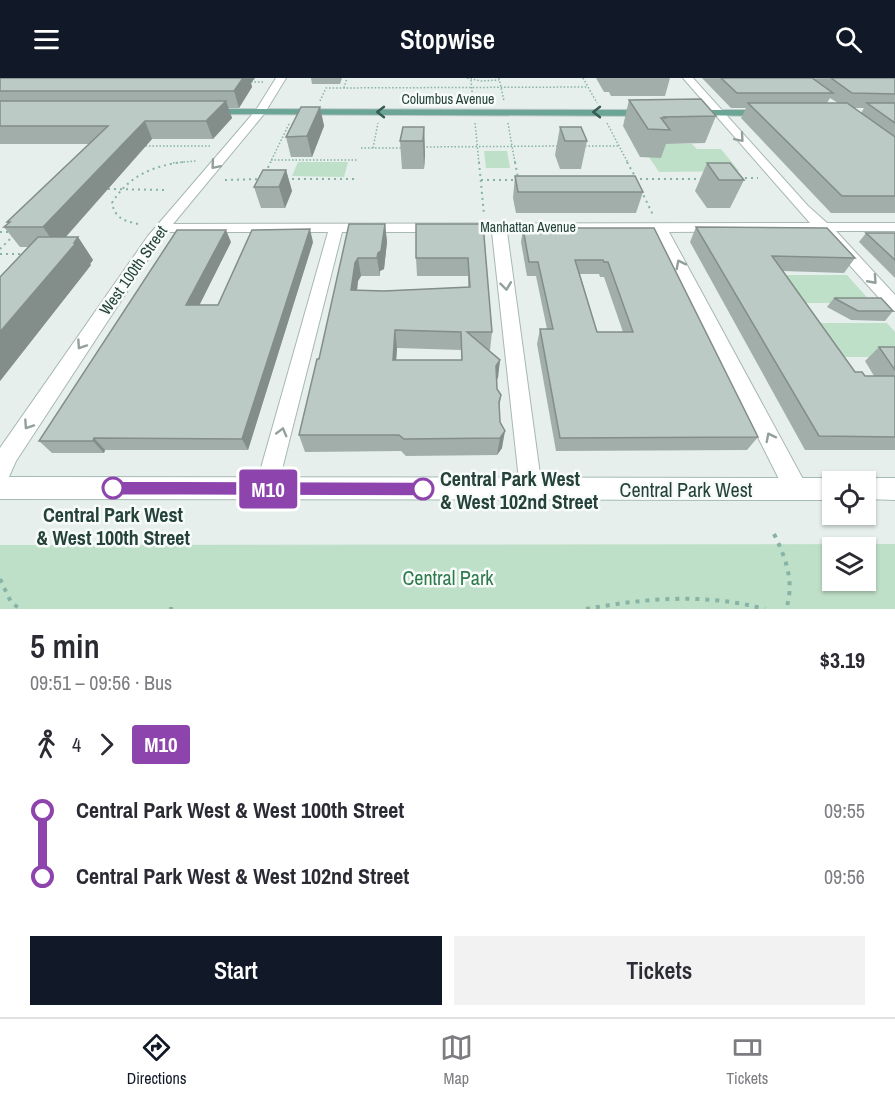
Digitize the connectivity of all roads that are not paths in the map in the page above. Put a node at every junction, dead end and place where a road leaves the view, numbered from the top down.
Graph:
1 (688, 78) edge
2 (279, 80) edge
3 (198, 112) edge
4 (260, 112) junction
5 (656, 112) edge
6 (679, 112) edge
7 (718, 113) junction
8 (780, 113) edge
9 (657, 221) junction
10 (492, 223) junction
11 (336, 227) junction
12 (821, 227) junction
13 (895, 227) edge
14 (162, 228) junction
15 (895, 305) edge
16 (0, 472) edge
17 (0, 488) edge
18 (266, 489) junction
19 (531, 489) junction
20 (796, 489) junction
21 (822, 489) edge
22 (876, 489) edge
23 (895, 489) edge

1 - 7 street
2 - 4 street, West 100th Street
3 - 4 main road, Columbus Avenue
5 -> 4 main road, Columbus Avenue
4 -> 14 street, West 100th Street
6 - 7 main road
7 - 8 main road
7 -> 12 street
9 - 10 street, Manhattan Avenue
9 - 12 street, Manhattan Avenue
20 -> 9 street
10 - 11 street, Manhattan Avenue
10 -> 19 street
11 - 14 street, Manhattan Avenue
18 -> 11 street
12 - 13 street, Manhattan Avenue
12 -> 15 street
14 -> 16 street, West 100th Street
17 - 18 street, Central Park West
18 - 19 street, Central Park West
19 - 20 street, Central Park West
20 - 21 street, Central Park West
22 - 23 street

